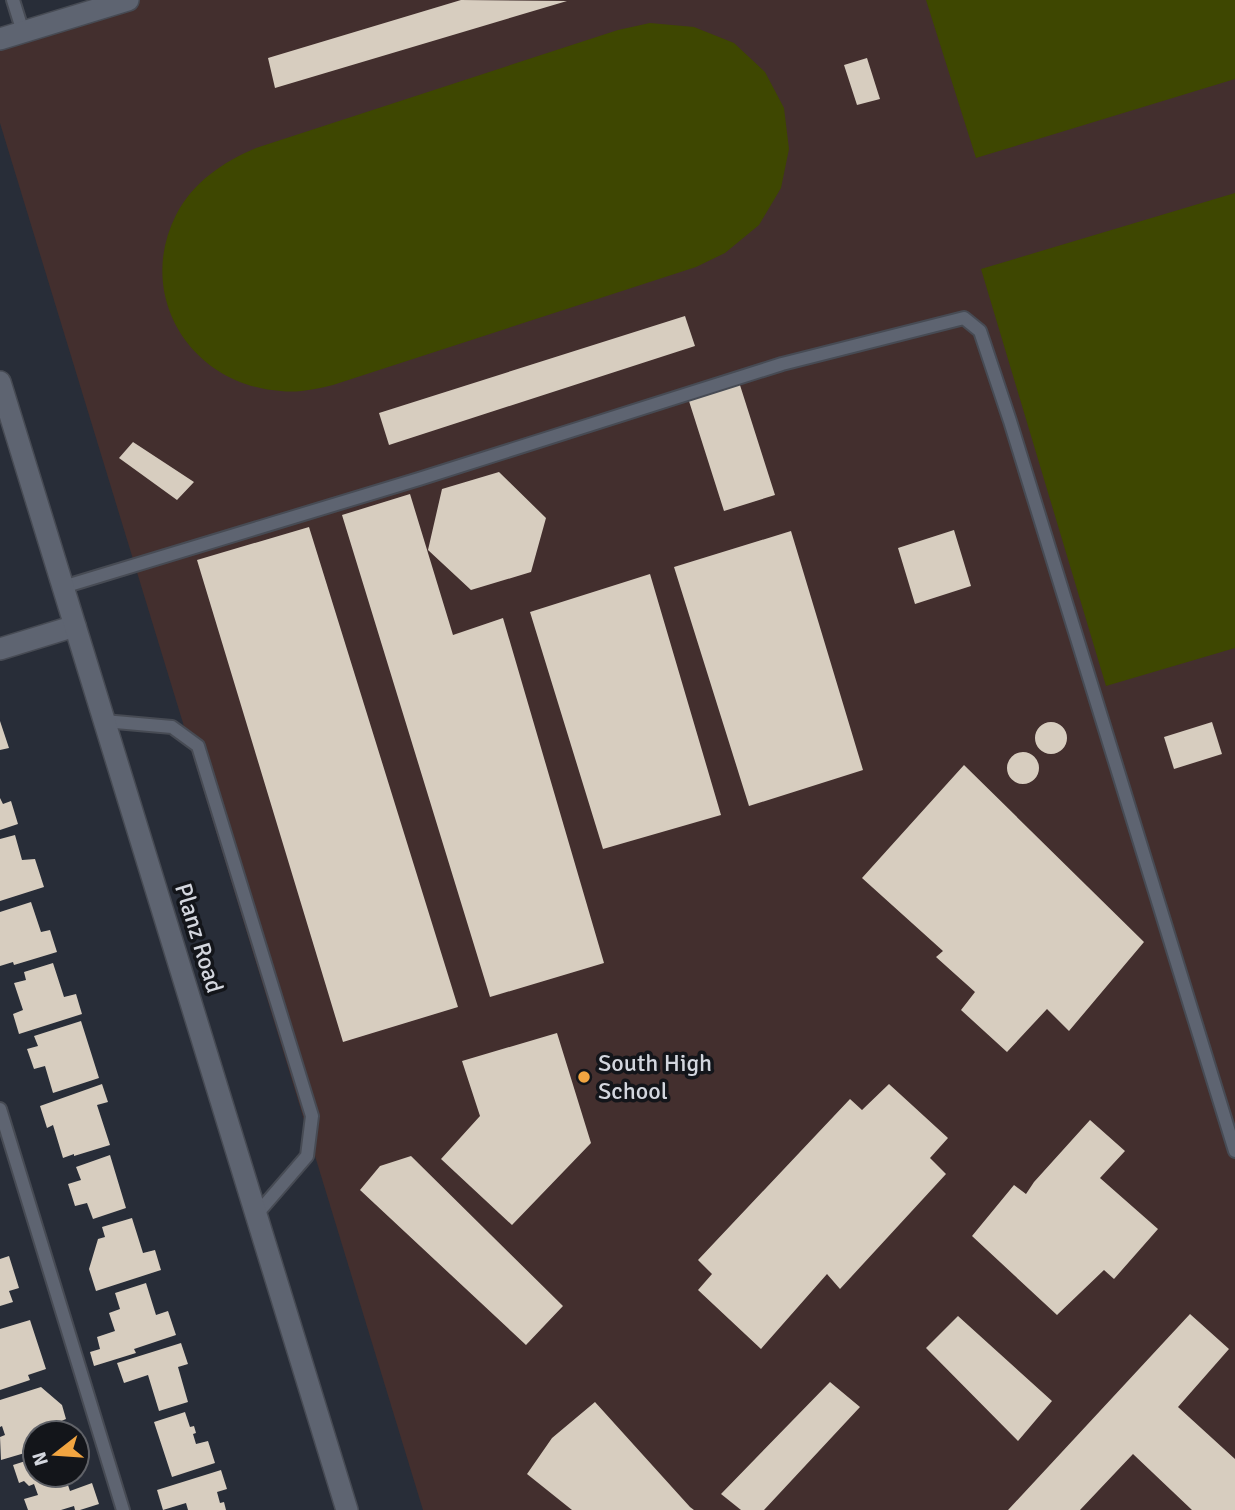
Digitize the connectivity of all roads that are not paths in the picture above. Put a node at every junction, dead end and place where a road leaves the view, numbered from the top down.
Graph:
1 (13, 0) edge
2 (128, 0) edge
3 (23, 32) junction
4 (0, 39) edge
5 (0, 382) edge
6 (63, 587) junction
7 (75, 626) junction
8 (0, 649) edge
9 (104, 721) junction
10 (0, 1109) edge
11 (1235, 1152) edge
12 (256, 1215) junction
13 (123, 1510) edge
14 (347, 1510) edge

1 - 3 lane
2 - 3 street
3 - 4 street
5 - 6 street, Planz Road
6 - 7 street, Planz Road
6 - 11 lane
7 - 8 street
7 - 9 street, Planz Road
9 - 12 street, Planz Road
9 - 12 lane
10 - 13 lane
12 - 14 street, Planz Road

